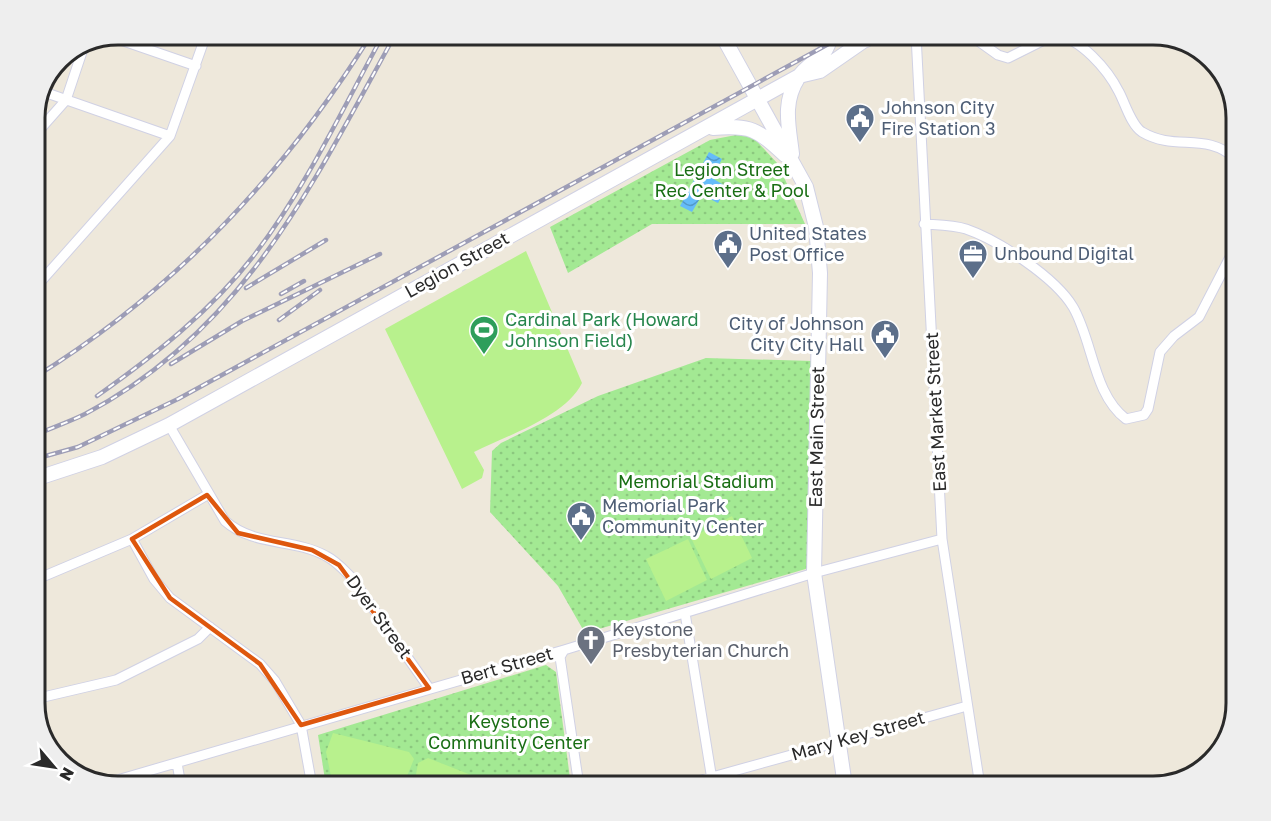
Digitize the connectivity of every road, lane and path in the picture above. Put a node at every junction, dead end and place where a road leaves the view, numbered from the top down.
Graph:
1 (135, 45) edge
2 (203, 45) edge
3 (728, 45) edge
4 (827, 45) edge
5 (857, 45) edge
6 (916, 45) edge
7 (985, 45) edge
8 (1034, 45) edge
9 (1074, 45) edge
10 (81, 56) edge
11 (196, 66) junction
12 (799, 76) junction
13 (49, 94) edge
14 (758, 99) junction
15 (66, 100) junction
16 (45, 124) edge
17 (706, 128) junction
18 (170, 136) junction
19 (1226, 151) edge
20 (793, 162) junction
21 (924, 224) junction
22 (1226, 265) edge
23 (45, 277) edge
24 (169, 425) junction
25 (45, 476) edge
26 (207, 495) junction
27 (132, 539) junction
28 (942, 539) junction
29 (814, 573) junction
30 (45, 576) edge
31 (685, 613) junction
32 (210, 627) junction
33 (564, 650) junction
34 (429, 688) junction
35 (45, 697) edge
36 (967, 706) junction
37 (301, 725) junction
38 (838, 741) junction
39 (177, 763) junction
40 (131, 776) edge
41 (179, 776) edge
42 (310, 776) edge
43 (578, 776) edge
44 (711, 776) edge
45 (730, 776) edge
46 (843, 776) edge
47 (978, 776) edge

1 - 11 street
2 - 11 street
3 - 14 main road, East Main Street
4 - 12 main road
5 - 12 main road, Legion Street
6 - 21 street, East Market Street
7 - 8 street
9 - 19 street
10 - 15 street
11 - 18 street
12 - 14 main road, Legion Street
12 - 20 main road
13 - 15 street
14 - 17 main road, Legion Street
14 - 20 main road, East Main Street
15 - 16 street
15 - 18 street
17 - 20 main road
17 - 24 main road, Legion Street
18 - 23 street
20 - 29 main road, East Main Street
21 - 22 street
21 - 28 street, East Market Street
24 - 25 main road, Legion Street
24 - 26 street, Dyer Street
26 - 27 street
26 - 34 street, Dyer Street
27 - 30 street
27 - 32 street
28 - 29 street, Bert Street
28 - 36 street, East Market Street
29 - 31 street, Bert Street
29 - 38 main road, East Main Street
31 - 33 street, Bert Street
31 - 44 street
32 - 35 street
32 - 37 street
33 - 34 street, Bert Street
33 - 43 street
34 - 37 street, Bert Street
36 - 38 street, Mary Key Street
36 - 47 street, East Market Street
37 - 39 street, Bert Street
37 - 42 street
38 - 45 street, Mary Key Street
38 - 46 main road, East Main Street
39 - 40 street, Bert Street
39 - 41 street

